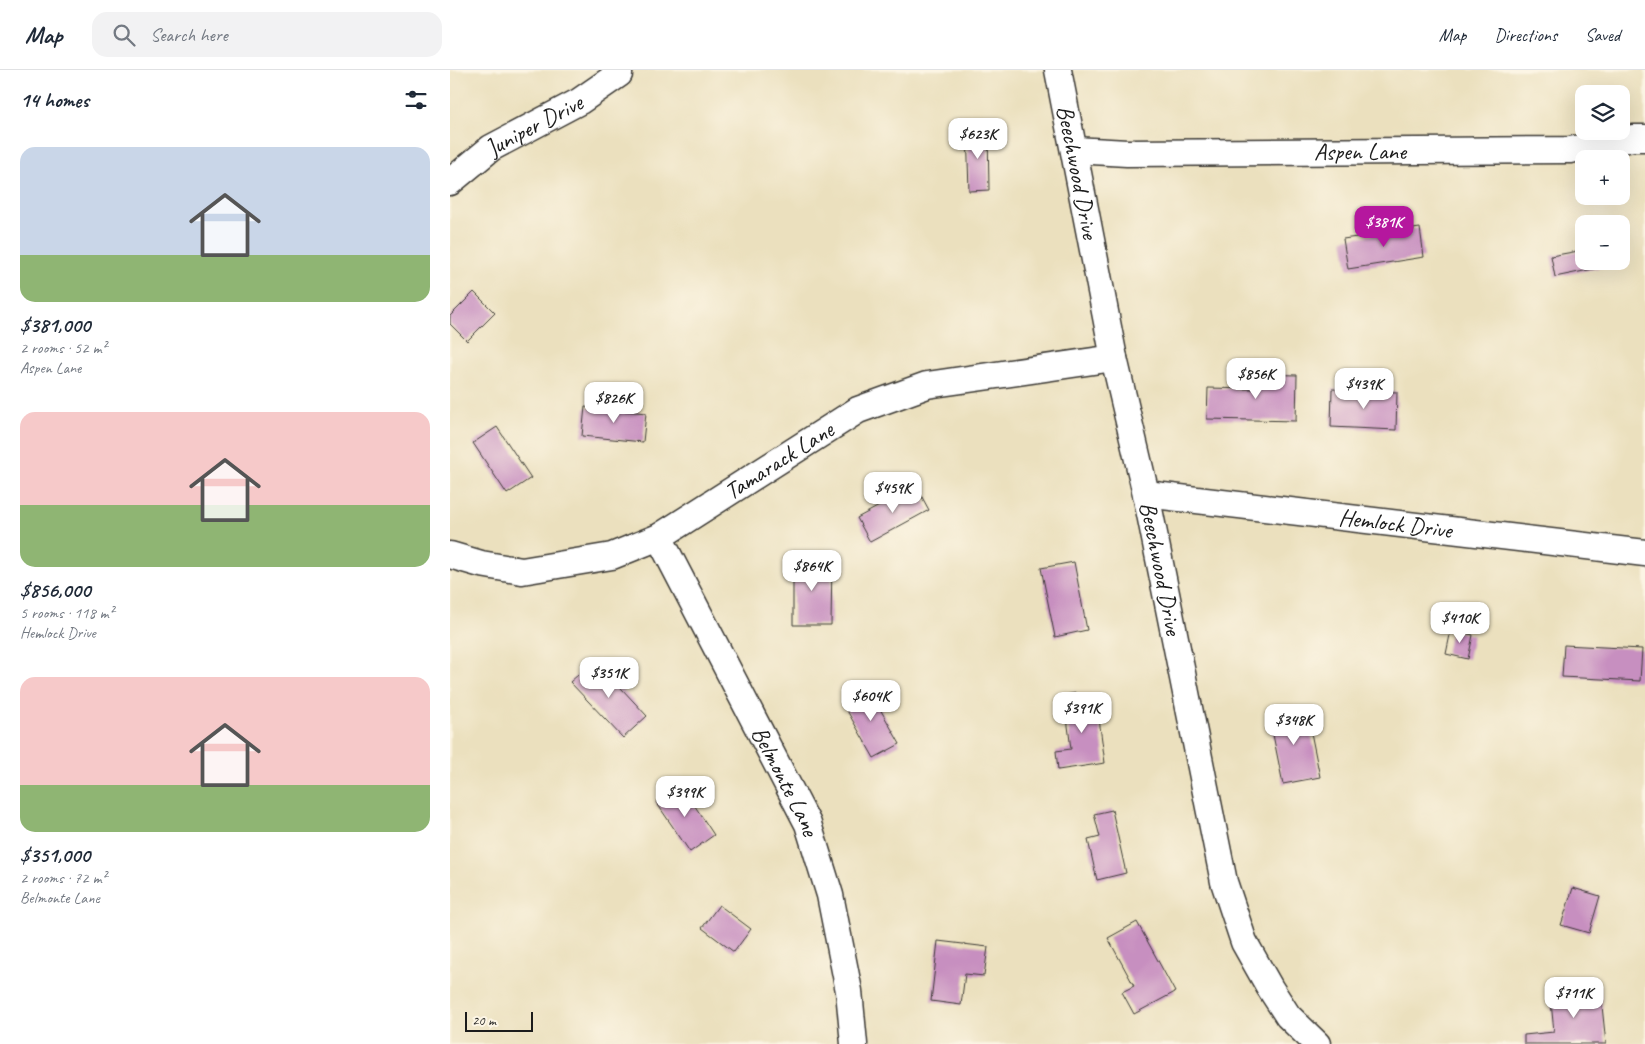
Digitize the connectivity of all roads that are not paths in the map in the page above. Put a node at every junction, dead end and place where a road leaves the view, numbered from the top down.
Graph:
1 (619, 70) edge
2 (1058, 70) edge
3 (1645, 138) edge
4 (1074, 150) junction
5 (450, 182) edge
6 (1114, 358) junction
7 (1146, 494) junction
8 (659, 537) junction
9 (1645, 553) edge
10 (450, 556) edge
11 (854, 1044) edge
12 (1316, 1044) edge

1 - 5 street, Juniper Drive
2 - 4 street, Beechwood Drive
3 - 4 street, Aspen Lane
4 - 6 street, Beechwood Drive
6 - 7 street, Beechwood Drive
6 - 8 street, Tamarack Lane
7 - 9 street, Hemlock Drive
7 - 12 street, Beechwood Drive
8 - 10 street, Tamarack Lane
8 - 11 street, Belmonte Lane

